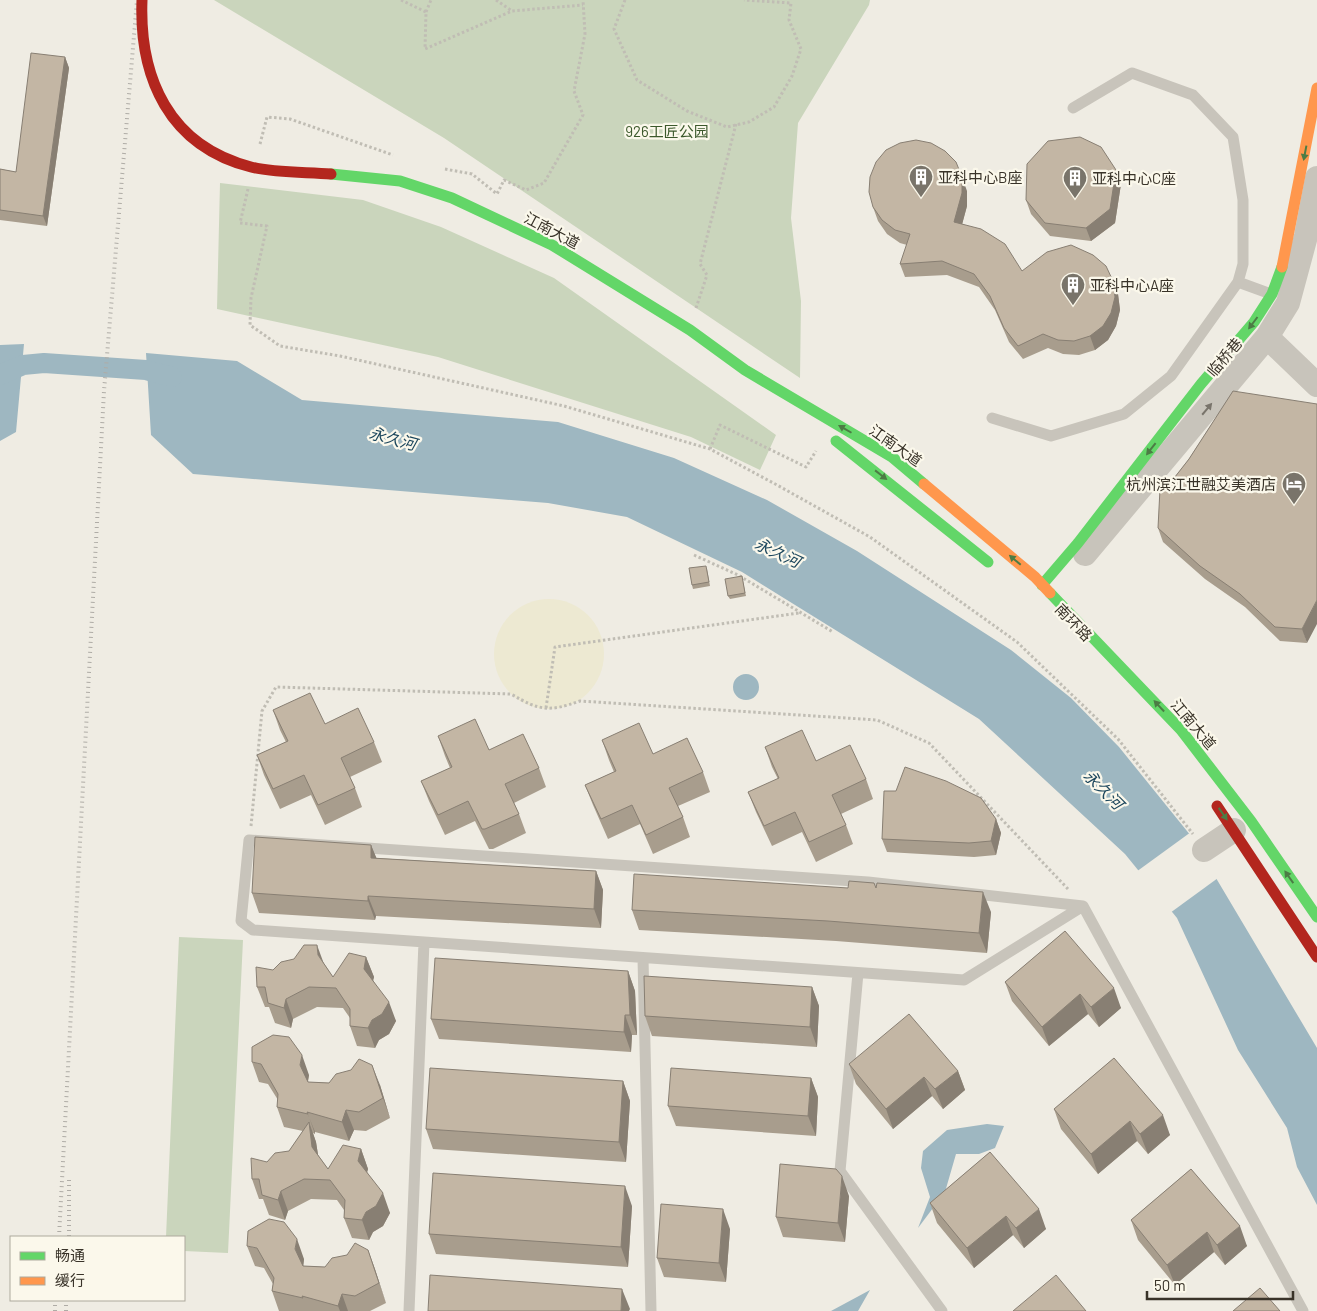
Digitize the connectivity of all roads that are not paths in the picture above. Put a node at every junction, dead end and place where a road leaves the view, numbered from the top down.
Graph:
1 (142, 0) edge
2 (1317, 88) edge
3 (1074, 108) dead end
4 (1317, 183) edge
5 (1238, 282) junction
6 (1280, 299) junction
7 (1268, 337) junction
8 (745, 370) junction
9 (1317, 385) edge
10 (992, 418) dead end
11 (1001, 572) dead end
12 (1047, 589) junction
13 (1208, 794) dead end
14 (1234, 830) junction
15 (1199, 842) road end
16 (1083, 906) junction
17 (1317, 917) edge
18 (424, 942) junction
19 (1317, 957) edge
20 (643, 958) junction
21 (858, 972) junction
22 (409, 1311) edge
23 (651, 1311) edge
24 (942, 1311) edge
25 (1303, 1311) edge

1 - 8 main road, 江南大道, bridge
2 -> 6 main road, 临桥巷
3 - 5 lane
4 - 6 street, 临桥巷
5 - 6 lane
5 - 10 lane
6 - 7 street, 临桥巷
6 -> 12 main road, 临桥巷
7 - 9 street
12 -> 7 street, 临桥巷
8 -> 11 main road
12 -> 8 main road, 江南大道
17 -> 12 main road, 江南大道
13 -> 14 main road
14 - 15 street
14 - 19 main road
16 - 18 lane
16 - 21 lane
16 - 25 lane
18 - 20 lane
18 - 22 lane
20 - 21 lane
20 - 23 lane
21 - 24 lane

